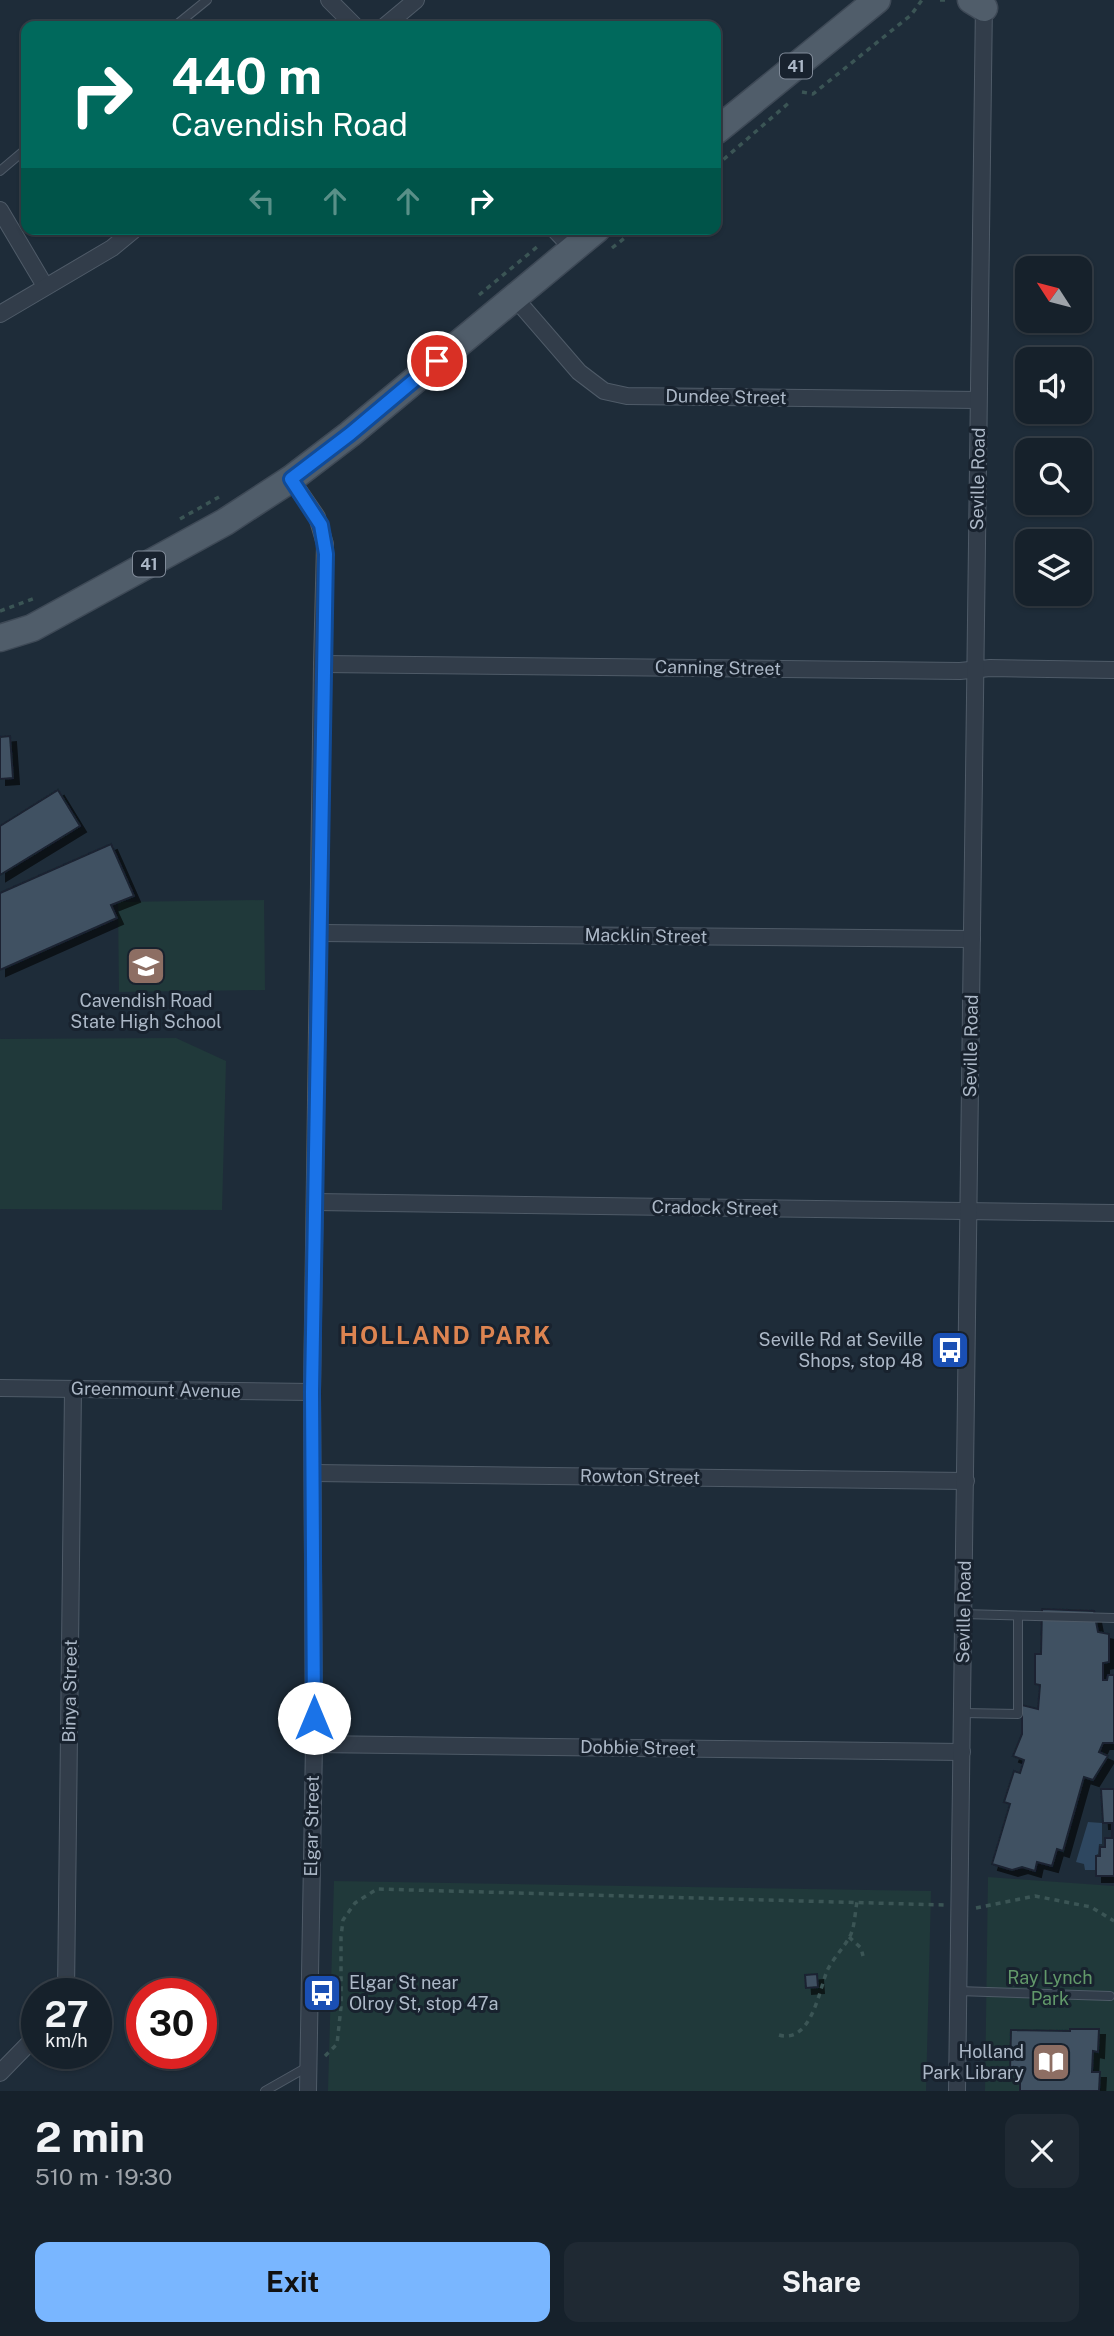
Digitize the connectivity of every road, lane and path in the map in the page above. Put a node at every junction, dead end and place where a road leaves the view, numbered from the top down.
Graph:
1 (207, 0) edge
2 (329, 0) edge
3 (416, 0) edge
4 (877, 0) edge
5 (922, 0) edge
6 (940, 0) edge
7 (946, 0) edge
8 (980, 3) edge
9 (181, 21) edge
10 (350, 21) edge
11 (390, 21) edge
12 (721, 127) edge
13 (21, 153) edge
14 (721, 162) edge
15 (0, 171) edge
16 (0, 209) edge
17 (128, 235) edge
18 (560, 235) edge
19 (590, 235) edge
20 (537, 247) dead end
21 (573, 249) junction
22 (45, 286) junction
23 (514, 298) junction
24 (475, 299) dead end
25 (0, 314) edge
26 (978, 400) junction
27 (291, 479) junction
28 (227, 492) dead end
29 (170, 524) dead end
30 (46, 593) dead end
31 (0, 611) edge
32 (0, 638) edge
33 (322, 663) junction
34 (976, 670) junction
35 (1114, 670) edge
36 (320, 933) junction
37 (972, 939) junction
38 (315, 1202) junction
39 (968, 1212) junction
40 (1114, 1213) edge
41 (0, 1388) edge
42 (73, 1389) junction
43 (312, 1392) junction
44 (314, 1474) junction
45 (966, 1481) junction
46 (963, 1614) junction
47 (1018, 1616) junction
48 (1114, 1618) edge
49 (962, 1713) junction
50 (314, 1744) junction
51 (962, 1752) junction
52 (857, 1902) junction
53 (960, 1908) junction
54 (1114, 1921) edge
55 (849, 1937) junction
56 (863, 1956) dead end
57 (66, 1978) edge
58 (958, 1991) junction
59 (1110, 1996) dead end
60 (779, 2035) dead end
61 (21, 2051) edge
62 (309, 2066) junction
63 (0, 2073) edge
64 (265, 2091) edge
65 (309, 2091) edge
66 (957, 2091) edge

1 - 9 lane
2 - 10 street
3 - 11 street
4 - 12 main road, 41
5 - 14 path
6 - 7 path
8 - 26 street, Seville Road
13 - 15 lane
16 - 22 street
17 - 22 street
18 - 21 street
19 - 21 main road, 41
20 - 24 path
21 - 23 main road, 41
22 - 25 street
23 - 26 street, Dundee Street
23 - 27 main road, 41
26 - 34 street, Seville Road
27 - 32 main road, 41
27 - 33 street, Elgar Street
28 - 29 path
30 - 31 path
33 - 34 street, Canning Street
33 - 36 street, Elgar Street
34 - 35 street, Canning Street
34 - 37 street, Seville Road
36 - 37 street, Macklin Street
36 - 38 street, Elgar Street
37 - 39 street, Seville Road
38 - 39 street, Cradock Street
38 - 43 street, Elgar Street
39 - 40 street, Cradock Street
39 - 45 street, Seville Road
41 - 42 street, Greenmount Avenue
42 - 43 street, Greenmount Avenue
42 - 57 street, Binya Street
43 - 44 street, Elgar Street
44 - 45 street, Rowton Street
44 - 50 street, Elgar Street
45 - 46 street, Seville Road
46 - 47 lane
46 - 49 street, Seville Road
47 - 48 lane
47 - 49 lane
49 - 51 street, Seville Road
50 - 51 street, Dobbie Street
50 - 62 street, Elgar Street
51 - 53 street, Seville Road
52 - 53 path
52 - 55 path
52 - 62 path
53 - 54 path
53 - 58 street, Seville Road
55 - 56 path
55 - 60 path
58 - 59 lane
58 - 66 street, Seville Road
61 - 63 street
62 - 64 lane
62 - 65 street, Elgar Street

